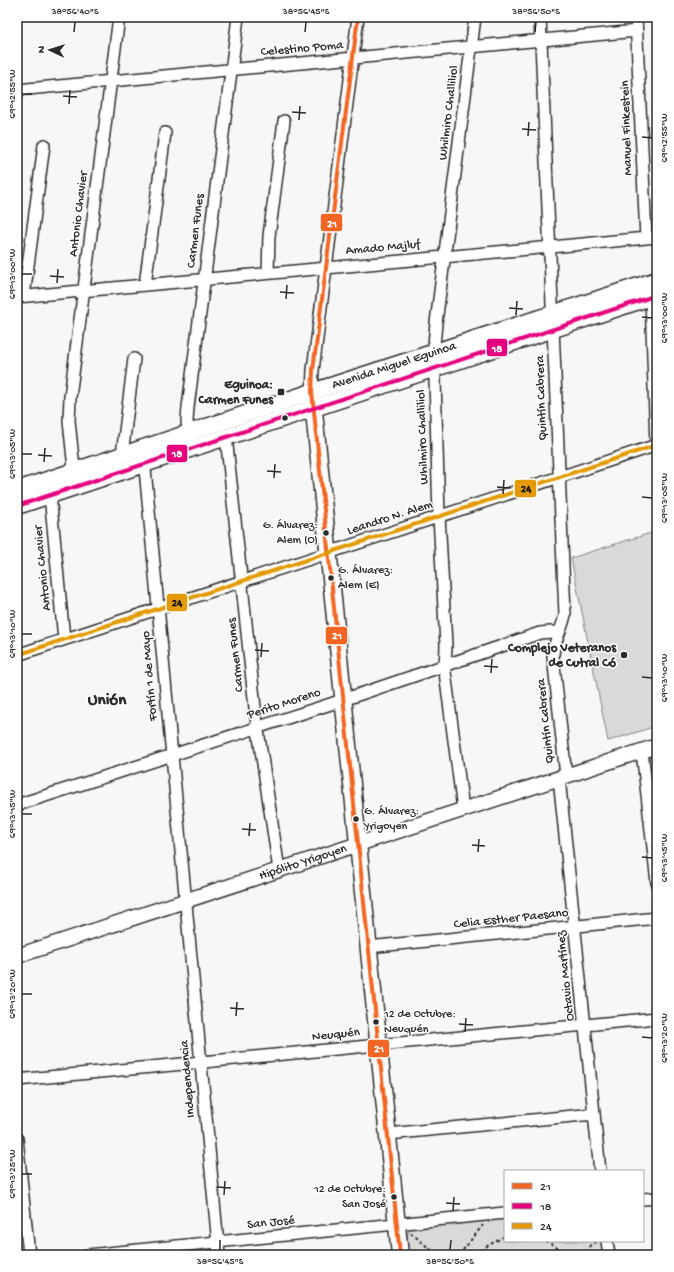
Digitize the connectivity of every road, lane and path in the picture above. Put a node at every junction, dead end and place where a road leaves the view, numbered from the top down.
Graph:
1 (119, 17) edge
2 (238, 17) edge
3 (358, 17) edge
4 (475, 17) edge
5 (540, 17) edge
6 (636, 17) edge
7 (637, 31) junction
8 (541, 40) junction
9 (471, 47) junction
10 (353, 58) junction
11 (231, 69) junction
12 (111, 81) junction
13 (17, 90) edge
14 (284, 121) dead end
15 (164, 133) dead end
16 (44, 144) dead end
17 (651, 237) edge
18 (550, 247) junction
19 (444, 257) junction
20 (326, 268) junction
21 (268, 273) junction
22 (204, 279) junction
23 (657, 280) edge
24 (145, 285) junction
25 (84, 290) junction
26 (21, 296) edge
27 (654, 296) edge
28 (553, 322) junction
29 (134, 359) dead end
30 (435, 360) junction
31 (313, 400) junction
32 (226, 436) junction
33 (189, 441) junction
34 (656, 445) edge
35 (122, 455) junction
36 (144, 456) junction
37 (559, 477) junction
38 (75, 478) junction
39 (17, 490) edge
40 (50, 495) junction
41 (17, 506) edge
42 (439, 516) junction
43 (328, 553) junction
44 (242, 581) junction
45 (158, 608) junction
46 (559, 633) junction
47 (64, 639) junction
48 (17, 655) edge
49 (446, 665) junction
50 (343, 700) junction
51 (258, 728) junction
52 (657, 746) edge
53 (642, 751) junction
54 (172, 755) junction
55 (562, 777) junction
56 (17, 805) edge
57 (463, 809) junction
58 (358, 844) junction
59 (279, 870) junction
60 (657, 882) edge
61 (186, 901) junction
62 (657, 918) edge
63 (575, 927) junction
64 (368, 947) junction
65 (17, 956) edge
66 (657, 1018) edge
67 (585, 1025) junction
68 (379, 1045) junction
69 (201, 1062) junction
70 (17, 1080) edge
71 (594, 1114) junction
72 (388, 1134) junction
73 (17, 1139) edge
74 (600, 1170) edge
75 (657, 1198) edge
76 (644, 1199) edge
77 (504, 1213) edge
78 (397, 1224) junction
79 (484, 1224) dead end
80 (410, 1233) dead end
81 (504, 1237) edge
82 (218, 1242) junction
83 (547, 1242) edge
84 (603, 1242) edge
85 (589, 1247) dead end
86 (560, 1254) edge
87 (568, 1254) dead end
88 (29, 1255) edge
89 (88, 1255) edge
90 (219, 1255) edge
91 (400, 1255) edge
92 (437, 1255) edge
93 (459, 1255) edge
94 (477, 1255) edge
95 (609, 1255) edge

1 - 12 street, Antonio Chavier
2 - 11 street, Carmen Funes
3 - 10 street
4 - 9 street, Whilmiro Challiliol
5 - 8 street, Quintín Cabrera
6 - 7 street, Manuel Finkestein
7 - 8 street, Celestino Poma
7 - 17 street, Manuel Finkestein
8 - 9 street, Celestino Poma
8 - 18 street, Quintín Cabrera
9 - 10 street, Celestino Poma
9 - 19 street, Whilmiro Challiliol
10 - 11 street, Celestino Poma
10 - 20 street
11 - 12 street, Celestino Poma
11 - 22 street, Carmen Funes
12 - 13 street, Celestino Poma
12 - 25 street, Antonio Chavier
14 - 21 street
15 - 24 street
16 - 26 street
17 - 18 street, Amado Majluf
18 - 19 street, Amado Majluf
18 - 28 street, Quintín Cabrera
19 - 20 street, Amado Majluf
19 - 30 street, Whilmiro Challiliol
20 - 21 street, Amado Majluf
20 - 31 street
21 - 22 street, Amado Majluf
22 - 24 street, Amado Majluf
22 - 33 street, Carmen Funes
23 - 28 main road, Avenida Miguel Eguinoa
24 - 25 street, Amado Majluf
25 - 26 street, Amado Majluf
25 - 38 street, Antonio Chavier
27 - 28 main road, Avenida Miguel Eguinoa
27 - 34 street
28 - 30 main road, Avenida Miguel Eguinoa
28 - 37 street, Quintín Cabrera
29 - 35 street
30 - 31 main road, Avenida Miguel Eguinoa
30 - 42 street, Whilmiro Challiliol
31 - 32 main road, Avenida Miguel Eguinoa
31 - 33 main road, Avenida Miguel Eguinoa
31 - 43 main road
32 - 33 main road, Avenida Miguel Eguinoa
32 - 44 street, Carmen Funes
33 - 36 main road, Avenida Miguel Eguinoa
34 - 37 street, Leandro N. Alem
35 - 36 main road, Avenida Miguel Eguinoa
35 - 38 main road, Avenida Miguel Eguinoa
36 - 38 main road, Avenida Miguel Eguinoa
36 - 45 street, Fortín 1 de Mayo
37 - 42 street, Leandro N. Alem
37 - 46 street, Quintín Cabrera
38 - 39 main road, Avenida Miguel Eguinoa
38 - 40 main road, Avenida Miguel Eguinoa
40 - 41 main road, Avenida Miguel Eguinoa
40 - 47 street, Antonio Chavier
42 - 43 street, Leandro N. Alem
42 - 49 street, Whilmiro Challiliol
43 - 44 street, Leandro N. Alem
43 - 50 main road
44 - 45 street, Leandro N. Alem
44 - 51 street, Carmen Funes
45 - 47 street, Leandro N. Alem
45 - 54 street, Fortín 1 de Mayo
46 - 49 street, Perito Moreno
46 - 55 street, Quintín Cabrera
47 - 48 street, Leandro N. Alem
49 - 50 street, Perito Moreno
49 - 57 street, Whilmiro Challiliol
50 - 51 street, Perito Moreno
50 - 58 main road
51 - 54 street, Perito Moreno
51 - 59 street, Carmen Funes
52 - 53 street, Hipólito Yrigoyen
53 - 55 street, Hipólito Yrigoyen
53 - 60 street
54 - 56 street, Perito Moreno
54 - 61 street, Fortín 1 de Mayo
55 - 57 street, Hipólito Yrigoyen
55 - 63 street, Octavio Martínez
57 - 58 street, Hipólito Yrigoyen
58 - 59 street, Hipólito Yrigoyen
58 - 64 main road
59 - 61 street, Hipólito Yrigoyen
61 - 65 street, Hipólito Yrigoyen
61 - 69 street, Independencia
62 - 63 street, Celia Esther Paesano
63 - 64 street, Celia Esther Paesano
63 - 67 street, Octavio Martínez
64 - 68 main road
66 - 67 street, Neuquén
67 - 68 street, Neuquén
67 - 71 street, Octavio Martínez
68 - 69 street, Neuquén
68 - 72 main road
69 - 70 street, Neuquén
69 - 82 street, Independencia
71 - 72 street
71 - 74 street, Octavio Martínez
72 - 78 main road
73 - 88 street
75 - 76 street
77 - 78 street, San José
78 - 82 street, San José
78 - 91 main road
79 - 93 path
80 - 92 path
81 - 94 path
82 - 89 street, San José
82 - 90 street, Independencia
83 - 86 path
84 - 85 path
84 - 95 street
86 - 87 path

